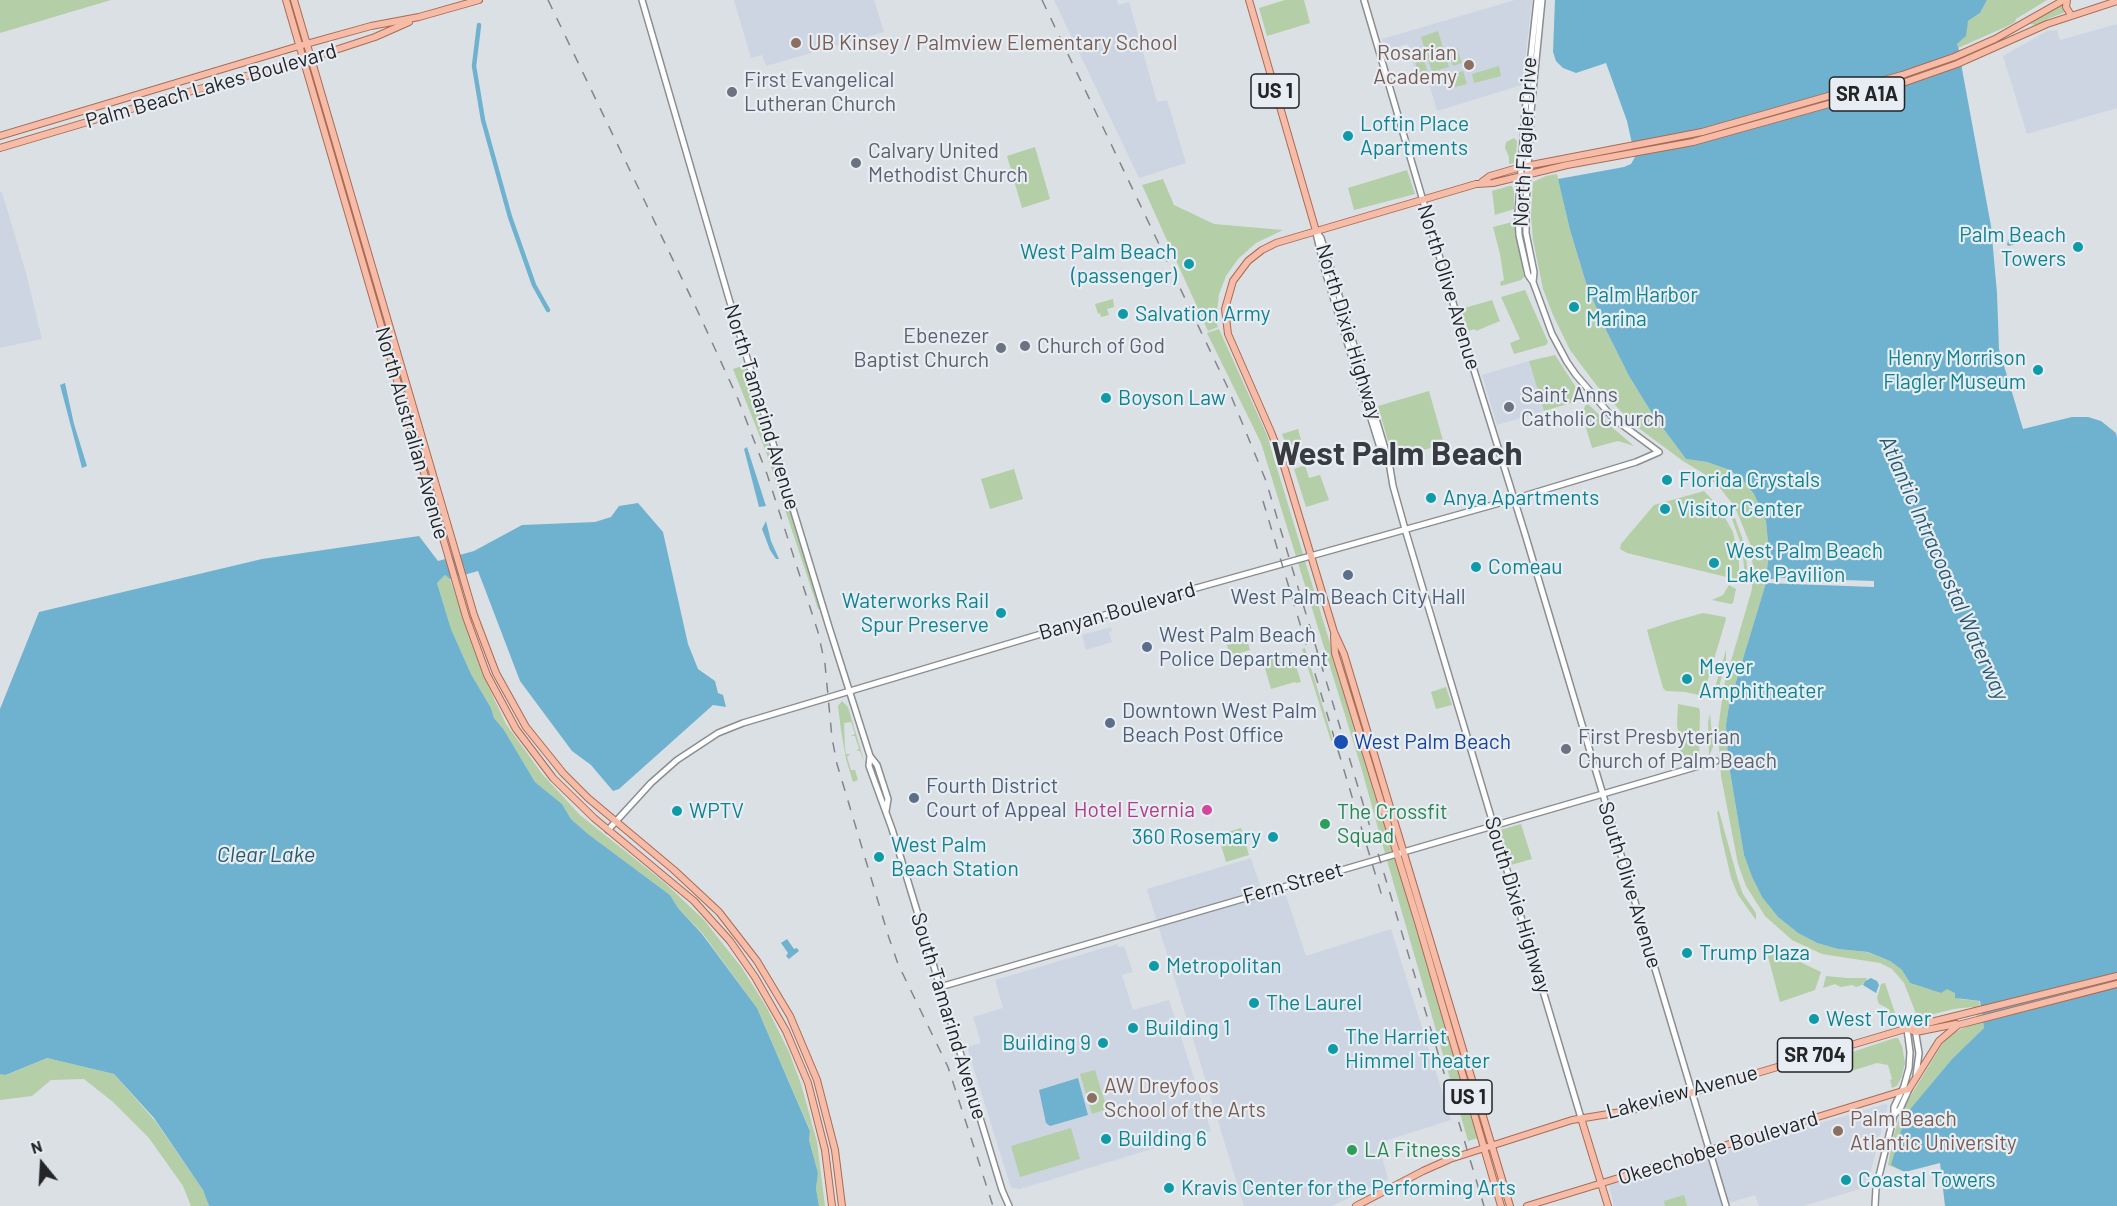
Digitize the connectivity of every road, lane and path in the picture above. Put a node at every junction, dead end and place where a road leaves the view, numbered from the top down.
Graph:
1 (286, 0) edge
2 (294, 0) edge
3 (479, 0) edge
4 (642, 0) edge
5 (1249, 0) edge
6 (1364, 0) edge
7 (1536, 0) edge
8 (1542, 0) edge
9 (2065, 0) edge
10 (2111, 0) edge
11 (2117, 1) edge
12 (2104, 5) junction
13 (2071, 15) junction
14 (419, 17) junction
15 (2024, 24) junction
16 (2035, 29) junction
17 (307, 44) junction
18 (299, 46) junction
19 (311, 58) junction
20 (303, 60) junction
21 (149, 92) junction
22 (153, 103) junction
23 (0, 136) edge
24 (0, 148) edge
25 (1524, 166) junction
26 (1524, 175) junction
27 (1482, 182) junction
28 (1424, 200) junction
29 (1316, 231) junction
30 (1659, 453) joint
31 (1514, 499) junction
32 (1405, 529) junction
33 (1311, 556) junction
34 (1537, 573) joint
35 (1428, 605) joint
36 (1334, 632) junction
37 (480, 633) junction
38 (472, 637) junction
39 (849, 690) junction
40 (870, 756) junction
41 (1716, 761) dead end
42 (871, 770) junction
43 (883, 784) junction
44 (1603, 793) junction
45 (886, 811) junction
46 (616, 822) junction
47 (1494, 824) junction
48 (608, 830) junction
49 (1403, 851) junction
50 (1395, 854) junction
51 (719, 912) junction
52 (710, 918) junction
53 (2117, 975) edge
54 (2117, 984) edge
55 (940, 987) junction
56 (1963, 1023) junction
57 (1907, 1029) junction
58 (1915, 1029) junction
59 (1915, 1078) junction
60 (1910, 1089) junction
61 (1693, 1092) junction
62 (1901, 1092) junction
63 (1894, 1115) junction
64 (1581, 1118) junction
65 (1491, 1144) junction
66 (1484, 1147) junction
67 (1710, 1150) junction
68 (1601, 1184) junction
69 (832, 1206) edge
70 (842, 1206) edge
71 (1009, 1206) edge
72 (1356, 1206) edge
73 (1501, 1206) edge
74 (1510, 1206) edge
75 (1527, 1206) edge
76 (1608, 1206) edge
77 (1726, 1206) edge
78 (1875, 1206) edge

1 - 18 main road, North Australian Avenue
2 - 17 main road, North Australian Avenue
3 - 14 main road, Palm Beach Lakes Boulevard
4 - 39 street, North Tamarind Avenue
5 - 29 main road, North Dixie Highway / US 1
6 - 28 street, North Olive Avenue
7 - 25 street, North Flagler Drive
8 - 25 street, North Flagler Drive
9 - 13 main road
9 - 15 main road, SR A1A
10 - 12 main road
11 - 12 main road, SR A1A
12 - 13 main road, SR A1A
13 - 16 main road, SR A1A
14 - 17 main road, Palm Beach Lakes Boulevard
14 - 19 main road, Palm Beach Lakes Boulevard
15 - 16 main road
15 - 25 main road, SR A1A
16 - 26 main road, SR A1A
17 - 18 main road, Palm Beach Lakes Boulevard
17 - 19 main road, North Australian Avenue
18 - 20 main road, North Australian Avenue
18 - 21 main road, Palm Beach Lakes Boulevard
19 - 20 main road, Palm Beach Lakes Boulevard
19 - 37 main road, North Australian Avenue
20 - 22 main road, Palm Beach Lakes Boulevard
20 - 38 main road, North Australian Avenue
21 - 22 main road
21 - 23 main road, Palm Beach Lakes Boulevard
22 - 24 main road, Palm Beach Lakes Boulevard
25 - 26 street, North Flagler Drive
25 - 27 main road, SR A1A
26 - 27 main road, SR A1A
26 - 30 street, North Flagler Drive
27 - 28 main road, SR A1A
28 - 29 main road, SR A1A
28 - 31 street, North Olive Avenue
29 - 32 street, North Dixie Highway
29 - 33 main road, US 1
30 - 31 street, Banyan Boulevard
31 - 32 street, Banyan Boulevard
31 - 34 street, North Olive Avenue
32 - 33 street, Banyan Boulevard
32 - 35 street, North Dixie Highway
33 - 36 main road, US 1
33 - 39 street, Banyan Boulevard
34 - 44 street, South Olive Avenue
35 - 47 street, South Dixie Highway
36 - 49 main road, US 1
36 - 50 main road, US 1
37 - 38 main road
37 - 46 main road, North Australian Avenue
38 - 48 main road, North Australian Avenue
39 - 40 street, North Tamarind Avenue
39 - 46 street, Banyan Boulevard
40 - 42 street, South Tamarind Avenue
40 - 43 street, North Tamarind Avenue
41 - 44 street, Fern Street
42 - 43 street
42 - 45 street, South Tamarind Avenue
43 - 45 street, North Tamarind Avenue
44 - 47 street, Fern Street
44 - 61 street, South Olive Avenue
45 - 55 street, South Tamarind Avenue
46 - 48 street, Banyan Boulevard
46 - 51 main road, North Australian Avenue
47 - 49 street, Fern Street
47 - 64 street, South Dixie Highway
48 - 52 main road, North Australian Avenue
49 - 50 street, Fern Street
49 - 65 main road, US 1
50 - 55 street, Fern Street
50 - 66 main road, US 1
51 - 52 main road
51 - 70 main road, North Australian Avenue
52 - 69 main road, North Australian Avenue
53 - 58 main road
54 - 56 main road
55 - 71 street, South Tamarind Avenue
56 - 58 main road
56 - 59 main road
57 - 58 main road
57 - 61 main road, Lakeview Avenue / SR 704
57 - 62 street
58 - 59 street
59 - 60 main road
60 - 62 main road, Okeechobee Boulevard
60 - 63 street
61 - 64 main road, Lakeview Avenue / SR 704
61 - 67 street, South Olive Avenue
62 - 63 street
62 - 67 main road, Okeechobee Boulevard
63 - 78 street
64 - 65 main road, Lakeview Avenue / US 1
64 - 68 main road, South Dixie Highway
65 - 66 main road
65 - 74 main road
66 - 72 main road
66 - 73 main road, US 1
67 - 68 main road, Okeechobee Boulevard
67 - 77 street
68 - 75 main road, Okeechobee Boulevard
68 - 76 main road, South Dixie Highway

